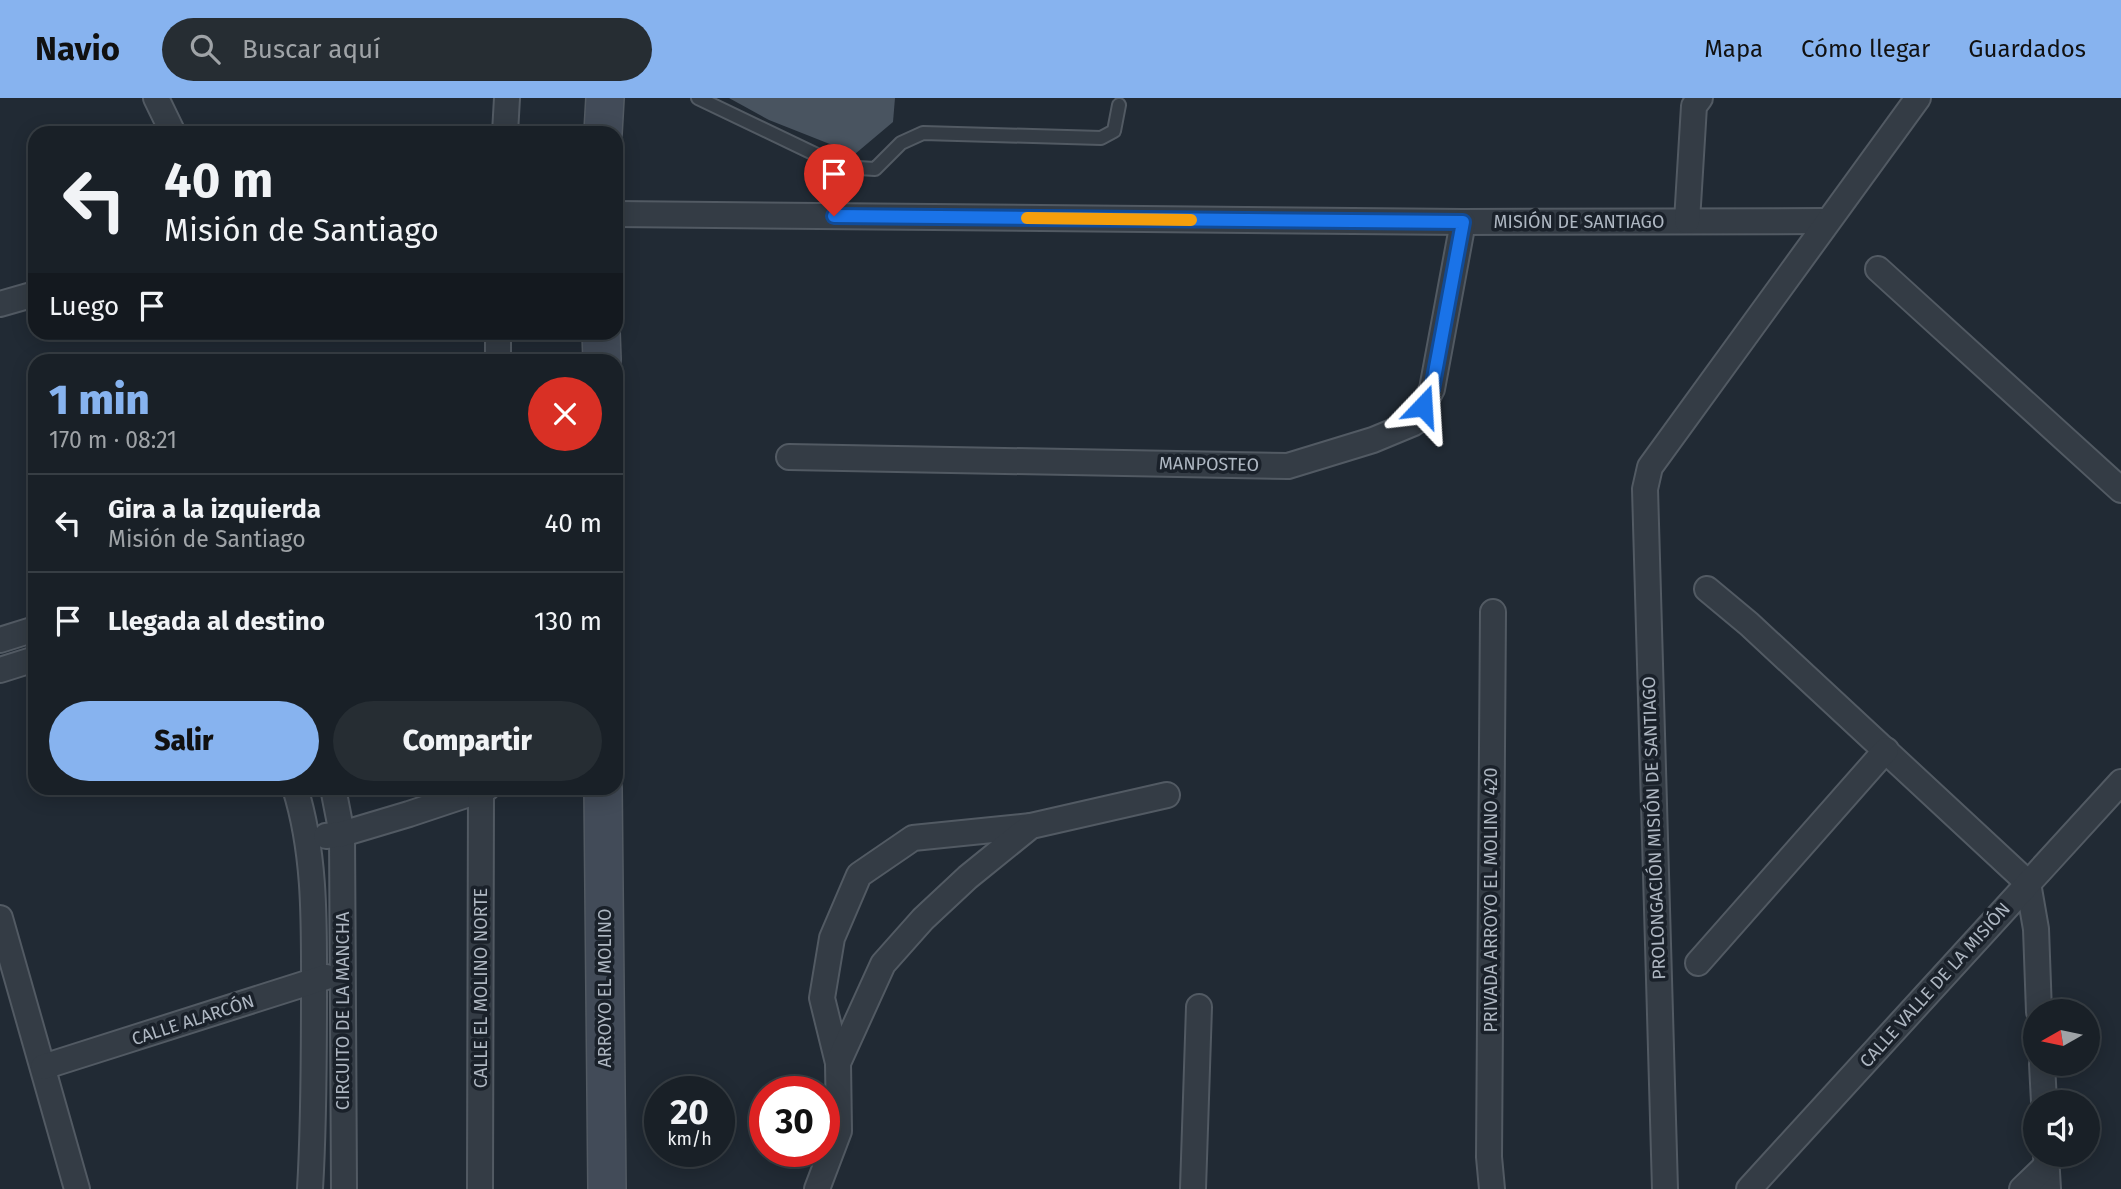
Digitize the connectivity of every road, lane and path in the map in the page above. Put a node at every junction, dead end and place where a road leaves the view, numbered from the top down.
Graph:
1 (156, 98) edge
2 (507, 98) edge
3 (604, 98) edge
4 (698, 98) edge
5 (1700, 98) edge
6 (1918, 98) edge
7 (1119, 105) dead end
8 (170, 126) edge
9 (505, 126) edge
10 (603, 126) edge
11 (623, 214) edge
12 (1687, 221) junction
13 (1828, 221) junction
14 (1463, 222) junction
15 (1878, 268) dead end
16 (28, 296) edge
17 (0, 304) edge
18 (789, 457) dead end
19 (2121, 490) edge
20 (1707, 589) dead end
21 (1493, 612) dead end
22 (28, 631) edge
23 (0, 640) edge
24 (28, 661) edge
25 (0, 670) edge
26 (1886, 750) junction
27 (2121, 782) edge
28 (335, 795) edge
29 (462, 795) edge
30 (483, 795) edge
31 (603, 795) edge
32 (1167, 795) dead end
33 (298, 797) edge
34 (1031, 826) junction
35 (342, 834) junction
36 (308, 838) junction
37 (2028, 883) junction
38 (0, 919) edge
39 (1698, 963) dead end
40 (343, 972) junction
41 (314, 982) junction
42 (2039, 999) edge
43 (1199, 1007) dead end
44 (838, 1063) junction
45 (43, 1067) junction
46 (2047, 1170) edge
47 (77, 1189) edge
48 (310, 1189) edge
49 (344, 1189) edge
50 (480, 1189) edge
51 (607, 1189) edge
52 (817, 1189) edge
53 (1192, 1189) edge
54 (1492, 1189) edge
55 (1665, 1189) edge
56 (1749, 1189) edge
57 (2022, 1189) edge

1 - 8 street
2 - 9 street
3 - 10 street
4 - 7 lane
5 - 12 street
6 - 13 street
11 - 14 street, MISIÓN DE SANTIAGO
12 - 13 street, MISIÓN DE SANTIAGO
12 - 14 street, MISIÓN DE SANTIAGO
13 - 55 street, PROLONGACIÓN MISIÓN DE SANTIAGO
14 - 18 street, MANPOSTEO
15 - 19 street
16 - 17 street
20 - 26 street
21 - 54 street, PRIVADA ARROYO EL MOLINO 420
22 - 23 street
24 - 25 street
26 - 37 street
26 - 39 street
27 - 37 street, CALLE VALLE DE LA MISIÓN
28 - 35 street, CIRCUITO DE LA MANCHA
29 - 35 street
30 - 50 street, CALLE EL MOLINO NORTE
31 - 51 street, ARROYO EL MOLINO
32 - 34 street
33 - 36 street, CIRCUITO DE LA MANCHA
34 - 44 street
34 - 44 street
35 - 36 street
35 - 40 street, CIRCUITO DE LA MANCHA
36 - 41 street, CIRCUITO DE LA MANCHA
37 - 42 street
37 - 56 street, CALLE VALLE DE LA MISIÓN
38 - 45 street
40 - 41 street, CALLE ALARCÓN
40 - 49 street, CIRCUITO DE LA MANCHA
41 - 45 street, CALLE ALARCÓN
41 - 48 street, CIRCUITO DE LA MANCHA
43 - 53 street
44 - 52 street
45 - 47 street
46 - 57 street

